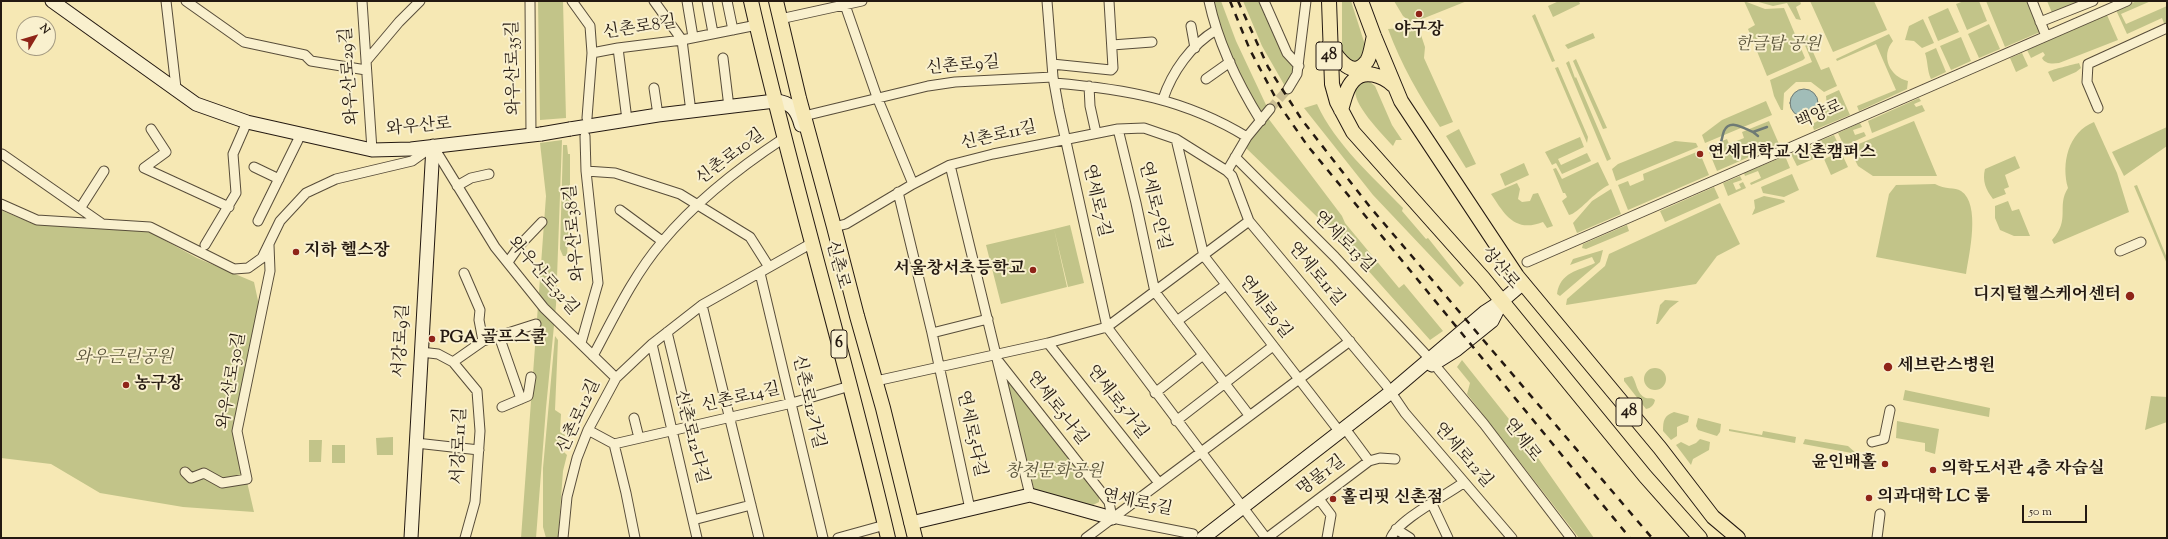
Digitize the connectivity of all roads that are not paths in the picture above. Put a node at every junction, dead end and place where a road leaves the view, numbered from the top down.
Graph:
1 (52, 1) edge
2 (166, 1) edge
3 (186, 1) edge
4 (362, 1) edge
5 (420, 1) edge
6 (530, 1) edge
7 (572, 1) edge
8 (654, 1) edge
9 (687, 1) edge
10 (707, 1) edge
11 (727, 1) edge
12 (751, 1) edge
13 (776, 1) edge
14 (862, 1) edge
15 (1047, 1) edge
16 (1109, 1) edge
17 (1208, 1) edge
18 (1264, 1) edge
19 (1306, 1) edge
20 (1329, 1) edge
21 (1361, 1) edge
22 (2032, 1) edge
23 (2093, 1) edge
24 (2127, 1) edge
25 (845, 3) edge
26 (780, 19) junction
27 (2040, 22) junction
28 (756, 25) junction
29 (1191, 26) dead end
30 (2167, 28) edge
31 (732, 30) junction
32 (1216, 30) junction
33 (713, 33) junction
34 (1374, 36) junction
35 (2046, 36) junction
36 (693, 37) junction
37 (682, 40) junction
38 (1152, 42) dead end
39 (1112, 45) junction
40 (1329, 45) junction
41 (618, 48) junction
42 (1195, 48) junction
43 (592, 54) junction
44 (723, 58) dead end
45 (367, 60) junction
46 (1230, 62) junction
47 (1052, 64) junction
48 (1299, 66) junction
49 (366, 70) junction
50 (1206, 79) dead end
51 (1054, 80) junction
52 (1393, 85) junction
53 (1089, 86) junction
54 (176, 88) junction
55 (654, 88) dead end
56 (1288, 89) tunnel mouth
57 (877, 97) junction
58 (1163, 99) junction
59 (775, 101) junction
60 (729, 107) junction
61 (2098, 108) dead end
62 (1270, 110) tunnel mouth
63 (1341, 110) junction
64 (691, 112) junction
65 (658, 115) junction
66 (804, 116) junction
67 (587, 118) dead end
68 (627, 120) junction
69 (1261, 121) junction
70 (247, 122) junction
71 (150, 129) dead end
72 (1118, 129) junction
73 (1096, 133) junction
74 (301, 134) junction
75 (536, 134) junction
76 (1247, 137) junction
77 (585, 138) dead end
78 (784, 138) junction
79 (1176, 139) junction
80 (1064, 140) junction
81 (433, 146) junction
82 (812, 148) junction
83 (372, 150) junction
84 (2, 154) dead end
85 (1235, 158) junction
86 (950, 165) junction
87 (254, 167) dead end
88 (104, 171) dead end
89 (586, 171) junction
90 (1227, 171) junction
91 (489, 174) dead end
92 (279, 179) junction
93 (913, 184) junction
94 (457, 186) junction
95 (898, 192) junction
96 (1, 204) edge
97 (698, 204) junction
98 (81, 207) junction
99 (229, 207) junction
100 (620, 210) dead end
101 (258, 221) dead end
102 (1249, 221) junction
103 (542, 222) dead end
104 (101, 223) junction
105 (834, 227) junction
106 (662, 242) junction
107 (2141, 242) dead end
108 (812, 243) junction
109 (269, 244) junction
110 (205, 245) dead end
111 (2120, 251) dead end
112 (1204, 256) junction
113 (508, 262) junction
114 (1527, 262) dead end
115 (769, 267) junction
116 (464, 273) dead end
117 (760, 273) junction
118 (1523, 283) junction
119 (1226, 285) junction
120 (1155, 292) junction
121 (1502, 301) junction
122 (702, 305) junction
123 (988, 319) junction
124 (1177, 321) junction
125 (536, 324) dead end
126 (1107, 327) junction
127 (667, 332) junction
128 (932, 333) junction
129 (499, 336) junction
130 (483, 341) junction
131 (1350, 341) junction
132 (581, 343) junction
133 (1048, 343) junction
134 (652, 344) junction
135 (1273, 346) junction
136 (421, 352) junction
137 (1203, 355) junction
138 (593, 356) junction
139 (1428, 356) junction
140 (997, 357) junction
141 (453, 362) junction
142 (939, 366) junction
143 (1438, 369) dead end
144 (531, 377) dead end
145 (616, 378) junction
146 (1298, 379) junction
147 (876, 381) junction
148 (1225, 384) junction
149 (850, 386) junction
150 (1391, 392) junction
151 (1155, 393) junction
152 (521, 399) junction
153 (792, 403) junction
154 (502, 406) dead end
155 (1890, 410) dead end
156 (1249, 415) junction
157 (730, 417) junction
158 (634, 418) dead end
159 (1176, 421) junction
160 (690, 427) junction
161 (588, 430) junction
162 (671, 431) junction
163 (1344, 433) junction
164 (639, 438) junction
165 (1872, 442) dead end
166 (416, 443) junction
167 (614, 444) junction
168 (479, 450) junction
169 (1200, 453) junction
170 (1395, 459) dead end
171 (1369, 461) junction
172 (185, 472) dead end
173 (1159, 483) junction
174 (1463, 483) junction
175 (1030, 495) junction
176 (1319, 499) junction
177 (1432, 504) junction
178 (751, 505) junction
179 (1242, 506) junction
180 (970, 509) junction
181 (1880, 514) dead end
182 (1112, 518) junction
183 (1683, 519) junction
184 (693, 520) junction
185 (911, 523) junction
186 (1396, 529) junction
187 (887, 532) edge
188 (1198, 536) edge
189 (411, 538) edge
190 (465, 538) edge
191 (563, 538) edge
192 (635, 538) edge
193 (698, 538) edge
194 (759, 538) edge
195 (823, 538) edge
196 (838, 538) edge
197 (915, 538) edge
198 (1086, 538) edge
199 (1267, 538) edge
200 (1327, 538) edge
201 (1391, 538) edge
202 (1410, 538) edge
203 (1448, 538) edge
204 (1512, 538) edge
205 (1571, 538) edge
206 (1697, 538) edge
207 (1700, 538) edge
208 (1738, 538) edge
209 (1877, 538) edge

1 - 54 street, 와우산로
2 - 54 street
3 - 49 street
4 - 45 street, 와우산로29길
5 - 45 street
6 - 75 street, 와우산로35길
7 - 43 street
8 - 37 street
9 - 36 street, 신촌로8길
10 - 33 street
11 - 31 street
12 - 28 main road, 신촌로 / 6
13 - 26 main road, 신촌로 / 6
14 - 25 street
15 - 47 street
16 - 39 street
17 - 32 street
18 - 48 street
19 - 48 street
20 - 40 main road, 성산로 / 48
21 - 34 main road, 성산로
22 - 27 street
23 - 27 street
24 - 35 street, 백양로
25 - 26 street
25 - 57 street
26 - 66 main road, 신촌로 / 6
27 - 35 street
28 - 31 street, 신촌로8길
28 - 59 main road, 신촌로 / 6
29 - 42 street
30 - 61 street
31 - 33 street, 신촌로8길
32 - 42 street
32 - 46 street
33 - 36 street, 신촌로8길
34 - 40 main road
34 - 52 main road, 성산로
35 - 114 street, 백양로
36 - 37 street, 신촌로8길
37 - 41 street, 신촌로8길
37 - 64 street
38 - 39 street
39 - 47 street
40 - 63 main road, 성산로 / 48
41 - 43 street, 신촌로8길
41 - 68 street
42 - 58 street
43 - 67 street
44 - 60 street
45 - 49 street, 와우산로29길
46 - 50 street
46 - 69 street
47 - 51 street
48 - 56 street
49 - 83 street, 와우산로29길
51 - 53 street, 신촌로9길
51 - 57 street, 신촌로9길
51 - 80 street, 연세로7길
52 - 63 main road
52 - 118 main road, 성산로
53 - 58 street, 신촌로9길
53 - 73 street
54 - 70 street, 와우산로
55 - 65 street
57 - 66 street, 신촌로9길
57 - 93 street
58 - 76 street, 신촌로9길
59 - 60 street
59 - 78 main road, 신촌로 / 6
59 - 82 street
60 - 64 street
62 - 69 street
63 - 121 main road, 성산로 / 48
64 - 65 street
65 - 68 street
66 - 82 main road, 신촌로 / 6
68 - 75 street, 와우산로, bridge
69 - 76 street
70 - 74 street, 와우산로
70 - 99 street
71 - 99 street
72 - 73 street, 신촌로11길
72 - 79 street, 신촌로11길
72 - 120 street, 연세로7안길
73 - 80 street, 신촌로11길
74 - 83 street, 와우산로
74 - 92 street
75 - 81 street, 와우산로
76 - 85 street
77 - 89 street, 와우산로38길
78 - 97 street, 신촌로10길
78 - 108 main road, 신촌로 / 6
79 - 90 street, 신촌로11길
79 - 112 street, 연세로9길
80 - 86 street, 신촌로11길
80 - 126 street, 연세로7길
81 - 83 street, 와우산로
81 - 94 street, 와우산로32길
81 - 109 street, 와우산로30길
81 - 136 street, 서강로9길
82 - 105 main road, 신촌로 / 6
84 - 98 street
85 - 90 street
85 - 139 street, 연세로13길
86 - 93 street, 신촌로11길
86 - 123 street, 연세로5나길
87 - 92 street
88 - 98 street
89 - 97 street, 신촌로10길
89 - 132 street, 와우산로38길
90 - 102 street, 연세로11길
91 - 94 street
92 - 101 street
93 - 95 street, 신촌로11길
94 - 113 street, 와우산로32길
95 - 105 street, 신촌로11길
95 - 128 street, 연세로5다길
96 - 104 street, 와우산로30길
97 - 106 street, 신촌로10길
97 - 115 street, 신촌로10길
98 - 104 street
99 - 110 street
100 - 106 street
102 - 112 street
102 - 131 street, 연세로11길
103 - 113 street
104 - 109 street, 와우산로30길
105 - 147 main road, 신촌로 / 6
106 - 138 street, 신촌로10길
107 - 111 street
108 - 115 street, 신촌로12길
108 - 149 main road, 신촌로 / 6
109 - 172 street, 와우산로30길
112 - 119 street, 연세로9길
112 - 120 street, 연세로7안길
113 - 132 street, 와우산로32길
115 - 117 street, 신촌로12길
116 - 130 street
117 - 122 street, 신촌로12길
117 - 153 street, 신촌로12가길
118 - 121 street
118 - 208 main road, 성산로 / 48
119 - 124 street
119 - 135 street, 연세로9길
120 - 124 street, 연세로7안길
120 - 126 street
121 - 139 street
121 - 150 street
121 - 183 main road, 성산로 / 48
122 - 127 street, 신촌로12길
122 - 157 street
123 - 128 street
123 - 140 street, 연세로5나길
124 - 137 street, 연세로7안길
125 - 129 street
126 - 133 street, 연세로5나길
126 - 151 street, 연세로7길
127 - 134 street, 신촌로12길
127 - 160 street
128 - 142 street, 연세로5다길
129 - 130 street
129 - 152 street
130 - 141 street
131 - 146 street
131 - 150 street, 연세로11길
132 - 138 street, 와우산로32길
133 - 140 street, 연세로5나길
133 - 173 street, 연세로5가길
134 - 145 street, 신촌로12길
134 - 162 street, 신촌로12다길
135 - 146 street, 연세로9길
135 - 148 street
136 - 141 street, 서강로11길
136 - 166 street, 서강로9길
137 - 148 street, 연세로7안길
137 - 151 street
138 - 145 street, 와우산로32길
139 - 150 street
140 - 142 street
140 - 175 street, 연세로5나길
140 - 182 street, 연세로5나길
141 - 168 street, 서강로11길
142 - 147 street
142 - 180 street, 연세로5다길
143 - 205 street, 연세로
144 - 152 street
145 - 161 street, 신촌로12길
146 - 156 street
146 - 163 street, 연세로9길
147 - 185 main road, 신촌로 / 6
148 - 156 street, 연세로7안길
148 - 159 street
149 - 153 street, 신촌로14길
149 - 187 main road, 신촌로 / 6
150 - 163 street
150 - 174 street, 연세로12길
151 - 159 street, 연세로7길
152 - 154 street
153 - 157 street, 신촌로14길
153 - 195 street, 신촌로12가길
155 - 165 street
156 - 169 street
157 - 160 street, 신촌로14길
157 - 178 street
158 - 164 street
159 - 169 street, 연세로7길
160 - 162 street, 신촌로14길
161 - 167 street
161 - 191 street, 신촌로12길
162 - 164 street, 신촌로14길
162 - 184 street, 신촌로12다길
163 - 171 street, 명물1길
163 - 179 street
164 - 167 street, 신촌로14길
166 - 168 street
166 - 189 street, 서강로9길
167 - 192 street
168 - 190 street, 서강로11길
169 - 173 street
169 - 179 street, 연세로7길
170 - 171 street
171 - 176 street, 명물1길
173 - 182 street
174 - 177 street
174 - 204 street, 연세로12길
175 - 180 street, 연세로5길
175 - 182 street, 연세로5길
176 - 199 street, 명물1길
176 - 200 street
177 - 186 street
177 - 203 street
178 - 184 street
178 - 194 street
179 - 188 street
179 - 199 street
180 - 185 street, 연세로5길
181 - 209 street
182 - 188 street, 연세로5길
182 - 198 street
183 - 206 main road
183 - 207 main road, 성산로 / 48
184 - 193 street, 신촌로12다길
185 - 197 main road, 신촌로 / 6
186 - 201 street
186 - 202 street
187 - 196 street

